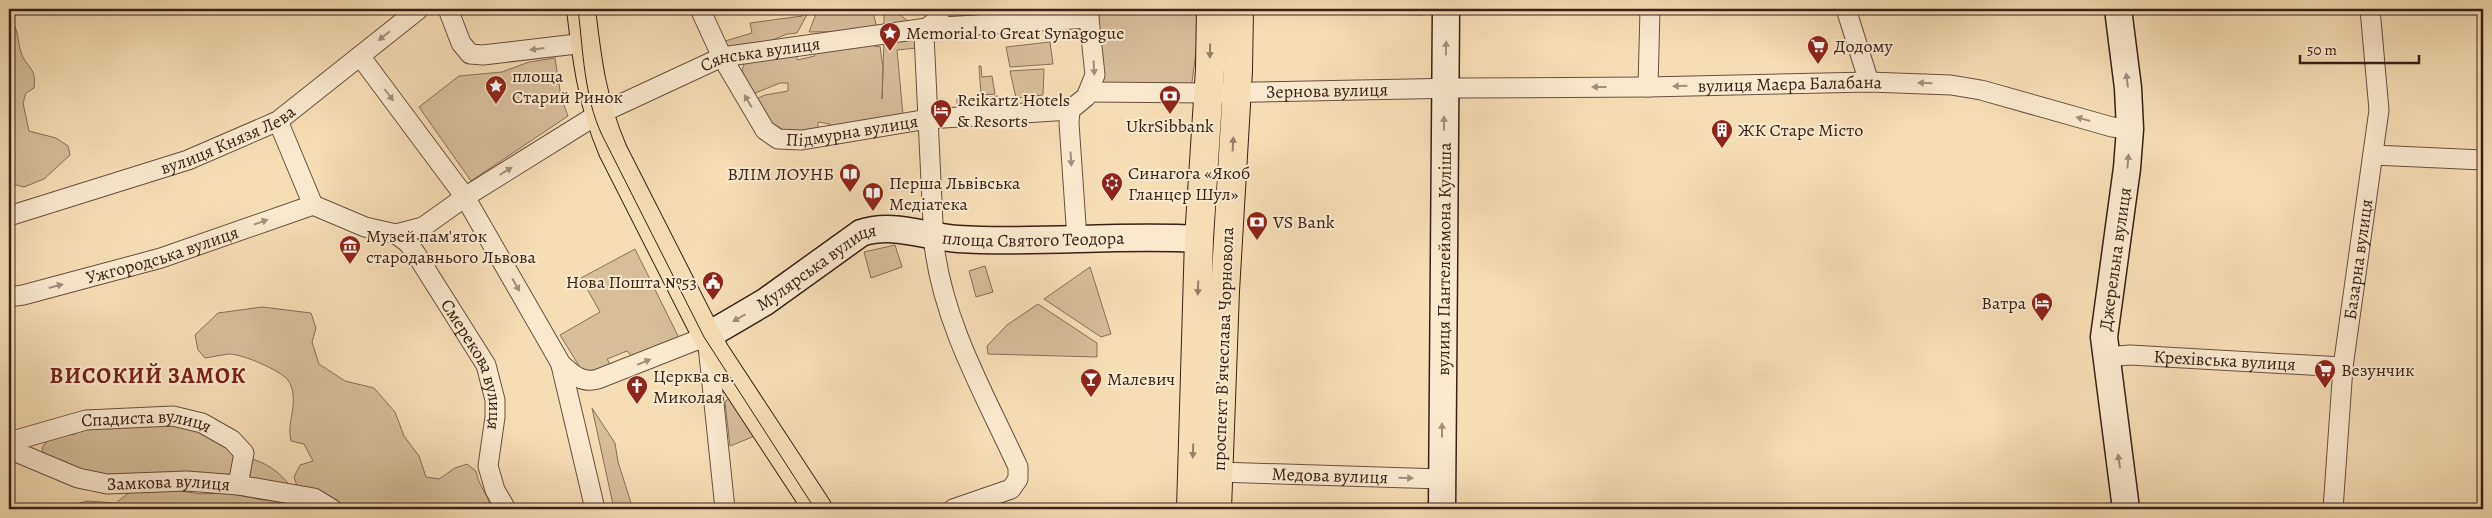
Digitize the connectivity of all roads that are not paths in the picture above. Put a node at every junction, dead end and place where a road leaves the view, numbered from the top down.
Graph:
1 (448, 9) edge
2 (581, 9) edge
3 (700, 9) edge
4 (938, 9) edge
5 (1211, 9) edge
6 (1239, 9) edge
7 (1446, 9) edge
8 (1650, 9) edge
9 (1846, 9) edge
10 (2118, 9) edge
11 (2370, 9) edge
12 (409, 11) edge
13 (1088, 13) edge
14 (927, 28) junction
15 (585, 43) junction
16 (360, 56) junction
17 (722, 57) junction
18 (1869, 82) junction
19 (1648, 87) junction
20 (1445, 88) junction
21 (1089, 92) junction
22 (1208, 92) junction
23 (1236, 92) junction
24 (1070, 110) junction
25 (598, 114) junction
26 (928, 119) junction
27 (278, 121) junction
28 (2130, 129) junction
29 (2374, 155) junction
30 (2483, 160) edge
31 (465, 197) junction
32 (313, 205) junction
33 (9, 216) edge
34 (396, 234) junction
35 (934, 237) junction
36 (1077, 239) junction
37 (1200, 240) junction
38 (9, 297) edge
39 (706, 336) junction
40 (2105, 357) junction
41 (561, 364) junction
42 (2344, 366) junction
43 (737, 384) junction
44 (712, 398) junction
45 (9, 442) edge
46 (9, 449) edge
47 (1218, 472) junction
48 (1442, 479) junction
49 (238, 485) junction
50 (332, 509) edge
51 (506, 509) edge
52 (595, 509) edge
53 (725, 509) edge
54 (818, 509) edge
55 (954, 509) edge
56 (1191, 509) edge
57 (1217, 509) edge
58 (1442, 509) edge
59 (2126, 509) edge
60 (2333, 509) edge

15 -> 1 street
2 - 15 main road
3 - 17 street, Підмурна вулиця
4 - 14 street
5 -> 22 main road, проспект Вʼячеслава Чорновола
6 - 23 main road, проспект Вʼячеслава Чорновола
20 -> 7 street, вулиця Пантелеймона Куліша
8 - 19 street
9 - 18 street
28 -> 10 street, Джерельна вулиця
11 - 29 street, Базарна вулиця
12 -> 16 street, вулиця Князя Лева
13 - 14 street, Сянська вулиця
13 -> 21 street
14 - 17 street, Сянська вулиця
14 - 26 street
15 - 25 main road
16 - 27 street, вулиця Князя Лева
16 -> 31 street
17 - 25 street, Сянська вулиця
26 -> 17 street, Підмурна вулиця
18 -> 19 street, вулиця Маєра Балабана
28 -> 18 street, вулиця Маєра Балабана
19 -> 20 street, вулиця Маєра Балабана
20 - 23 street, Зернова вулиця
48 -> 20 street, вулиця Пантелеймона Куліша
21 - 22 street, Зернова вулиця
21 - 24 street
22 - 23 street, Зернова вулиця
22 - 37 main road, проспект Вʼячеслава Чорновола
47 -> 23 main road, проспект Вʼячеслава Чорновола
24 - 26 street, Підмурна вулиця
24 -> 36 street
31 -> 25 street, Сянська вулиця
25 - 39 main road
26 - 35 street
27 - 32 street
27 - 33 street, вулиця Князя Лева
40 -> 28 street, Джерельна вулиця
29 - 30 street
29 - 42 street, Базарна вулиця
31 - 34 street, Сянська вулиця
31 -> 41 street
32 - 34 street
38 -> 32 street, Ужгородська вулиця
34 - 51 street, Смерекова вулиця
35 - 36 street, площа Святого Теодора
35 -> 39 street, Мулярська вулиця
35 - 55 street, площа Святого Теодора
36 - 37 street, площа Святого Теодора
37 -> 56 main road, проспект Вʼячеслава Чорновола
41 -> 39 street
39 - 43 main road
39 - 44 street
40 - 42 street, Крехівська вулиця
59 -> 40 street, Джерельна вулиця
41 - 52 street
42 - 60 street, Базарна вулиця
43 - 44 street
43 - 54 main road
44 - 53 street
45 - 49 street, Спадиста вулиця
46 - 49 street, Замкова вулиця
47 -> 48 street, Медова вулиця
47 - 57 main road, проспект Вʼячеслава Чорновола
48 - 58 street, вулиця Пантелеймона Куліша
49 - 50 street, Замкова вулиця

